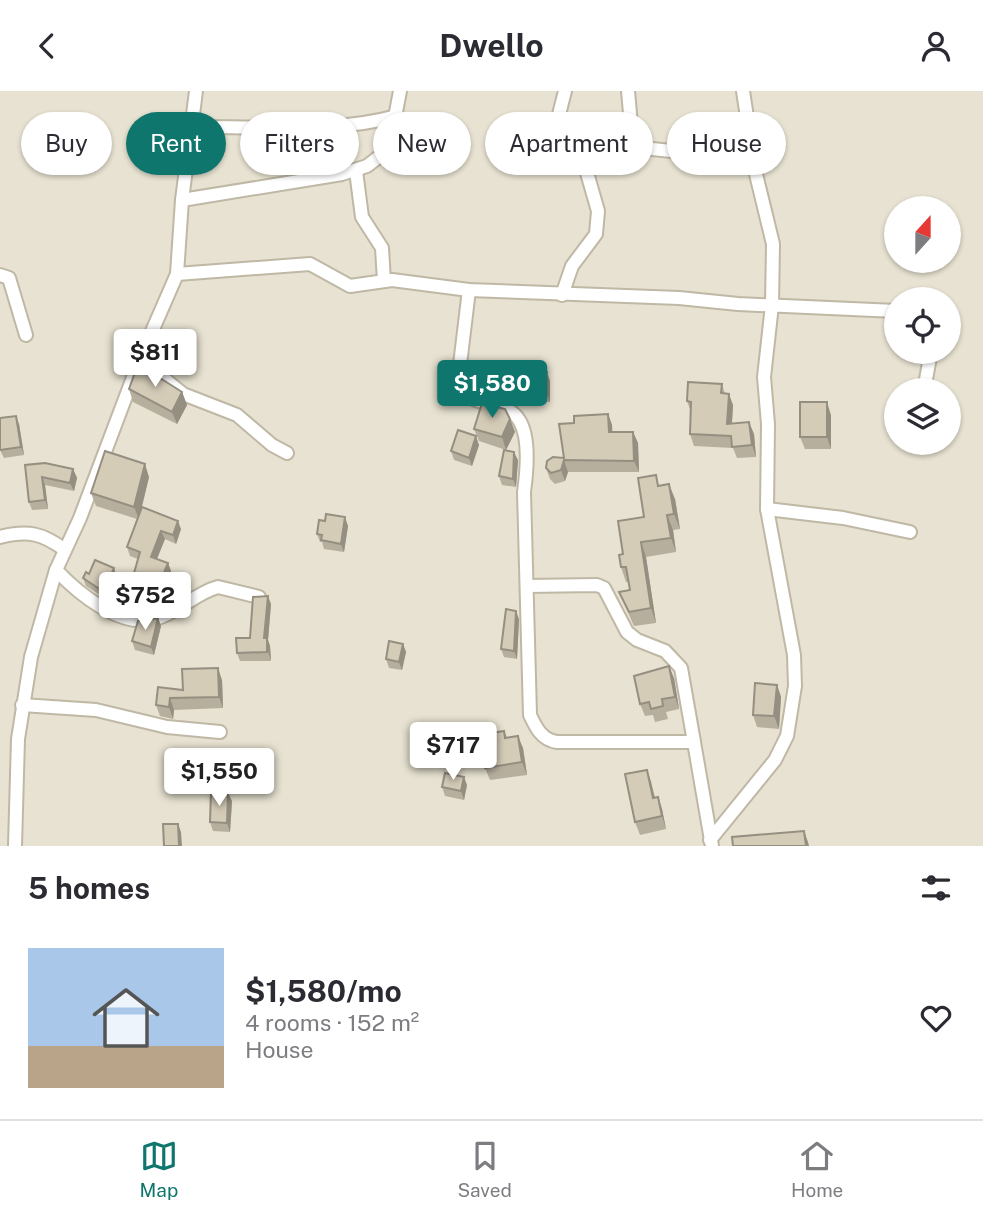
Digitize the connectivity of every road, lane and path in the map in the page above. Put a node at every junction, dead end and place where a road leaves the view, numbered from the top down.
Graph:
1 (196, 91) edge
2 (400, 91) edge
3 (565, 91) edge
4 (628, 91) edge
5 (743, 91) edge
6 (194, 112) edge
7 (397, 112) edge
8 (559, 112) edge
9 (630, 112) edge
10 (373, 122) edge
11 (226, 127) edge
12 (185, 175) edge
13 (332, 175) edge
14 (357, 175) edge
15 (588, 175) edge
16 (182, 200) junction
17 (177, 274) junction
18 (0, 275) edge
19 (384, 281) junction
20 (469, 290) junction
21 (562, 295) junction
22 (772, 305) junction
23 (884, 310) edge
24 (26, 335) dead end
25 (140, 359) junction
26 (287, 453) dead end
27 (767, 509) junction
28 (910, 533) dead end
29 (0, 537) edge
30 (65, 550) junction
31 (56, 570) junction
32 (527, 586) junction
33 (259, 597) edge
34 (22, 705) junction
35 (219, 732) dead end
36 (694, 742) junction
37 (711, 843) edge
38 (15, 846) edge

1 - 6 street
2 - 7 street
3 - 8 street
4 - 9 street
5 - 22 street
10 - 11 street
12 - 16 street
13 - 16 street
14 - 19 street
15 - 21 street
16 - 17 street
17 - 19 street
17 - 25 street
18 - 24 street
19 - 20 street
20 - 21 street
20 - 32 street
21 - 22 street
22 - 23 street
22 - 27 street
25 - 26 street
25 - 30 street
27 - 28 street
27 - 37 street
29 - 30 street
30 - 31 street
31 - 33 street
31 - 34 street
32 - 36 street
32 - 36 street
34 - 35 street
34 - 38 street
36 - 37 street

